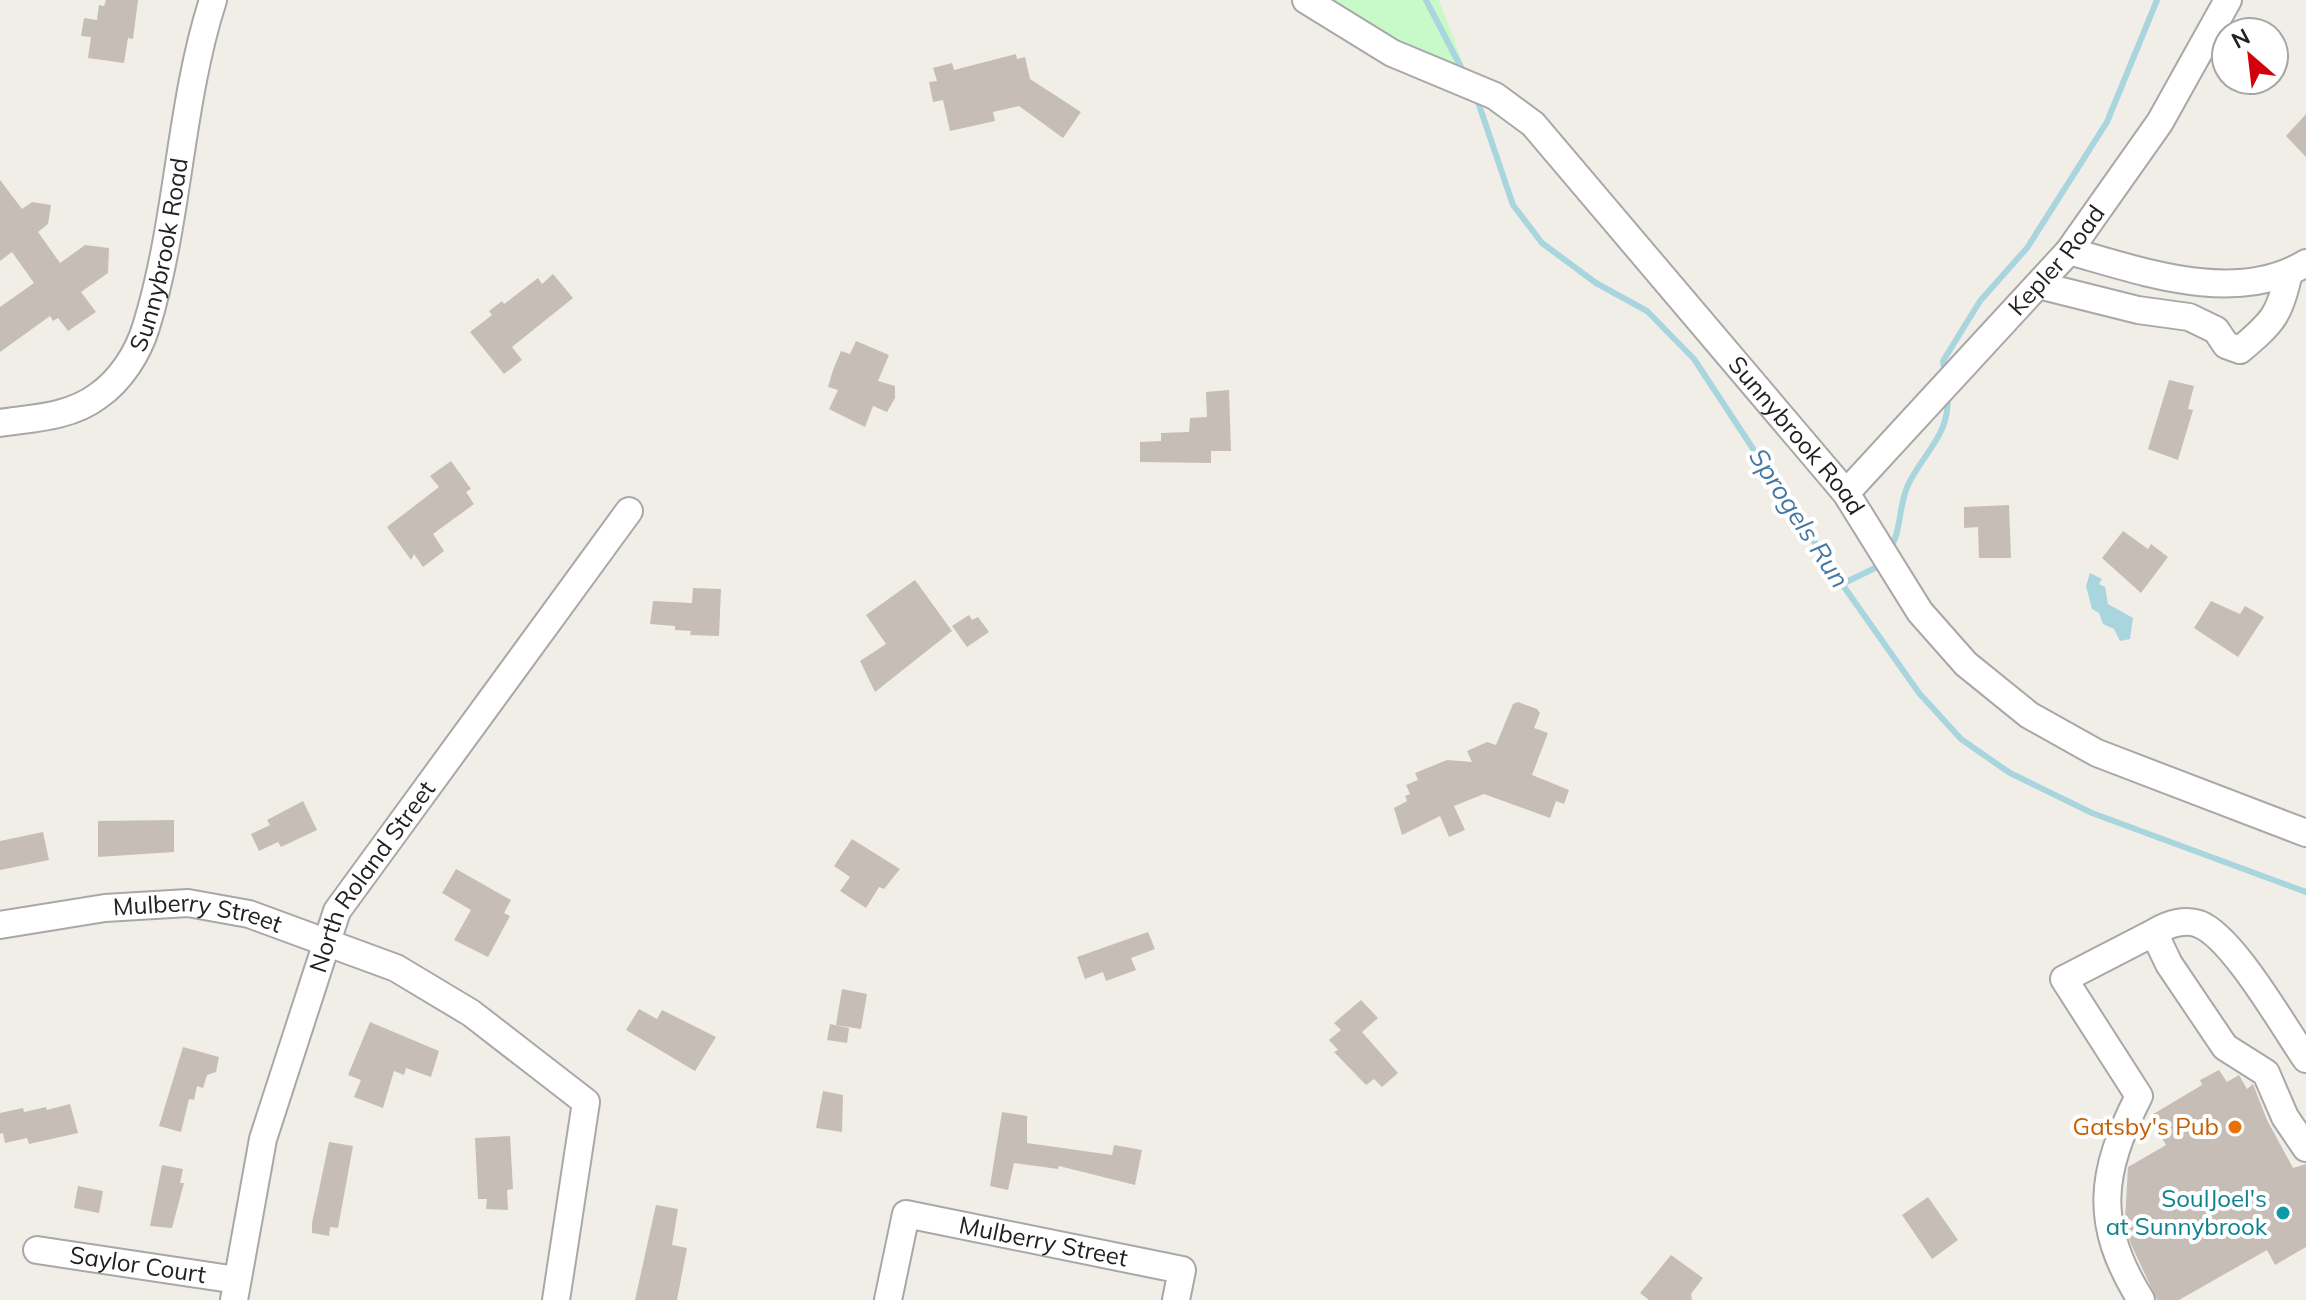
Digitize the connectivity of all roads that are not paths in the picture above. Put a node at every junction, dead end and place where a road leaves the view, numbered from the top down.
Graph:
1 (213, 0) edge
2 (1306, 0) edge
3 (2228, 0) edge
4 (2069, 251) junction
5 (2297, 268) edge
6 (2038, 285) junction
7 (0, 423) edge
8 (1846, 493) junction
9 (629, 511) dead end
10 (2306, 833) edge
11 (0, 925) edge
12 (2157, 931) junction
13 (326, 941) junction
14 (2306, 1059) edge
15 (2270, 1081) junction
16 (2306, 1148) edge
17 (37, 1250) dead end
18 (236, 1290) edge
19 (556, 1300) edge
20 (888, 1300) edge
21 (1176, 1300) edge
22 (2141, 1300) edge

1 - 7 street, Sunnybrook Road
2 - 8 street, Sunnybrook Road
3 - 4 street, Kepler Road
4 - 5 street
4 - 6 street, Kepler Road
5 - 6 street
6 - 8 street, Kepler Road
8 - 10 street, Sunnybrook Road
9 - 13 street, North Roland Street
11 - 13 street, Mulberry Street
12 - 14 street
12 - 15 street
12 - 22 street
13 - 18 street, North Roland Street
13 - 19 street, Mulberry Street
14 - 15 street
15 - 16 street
17 - 18 street, Saylor Court
20 - 21 street, Mulberry Street

